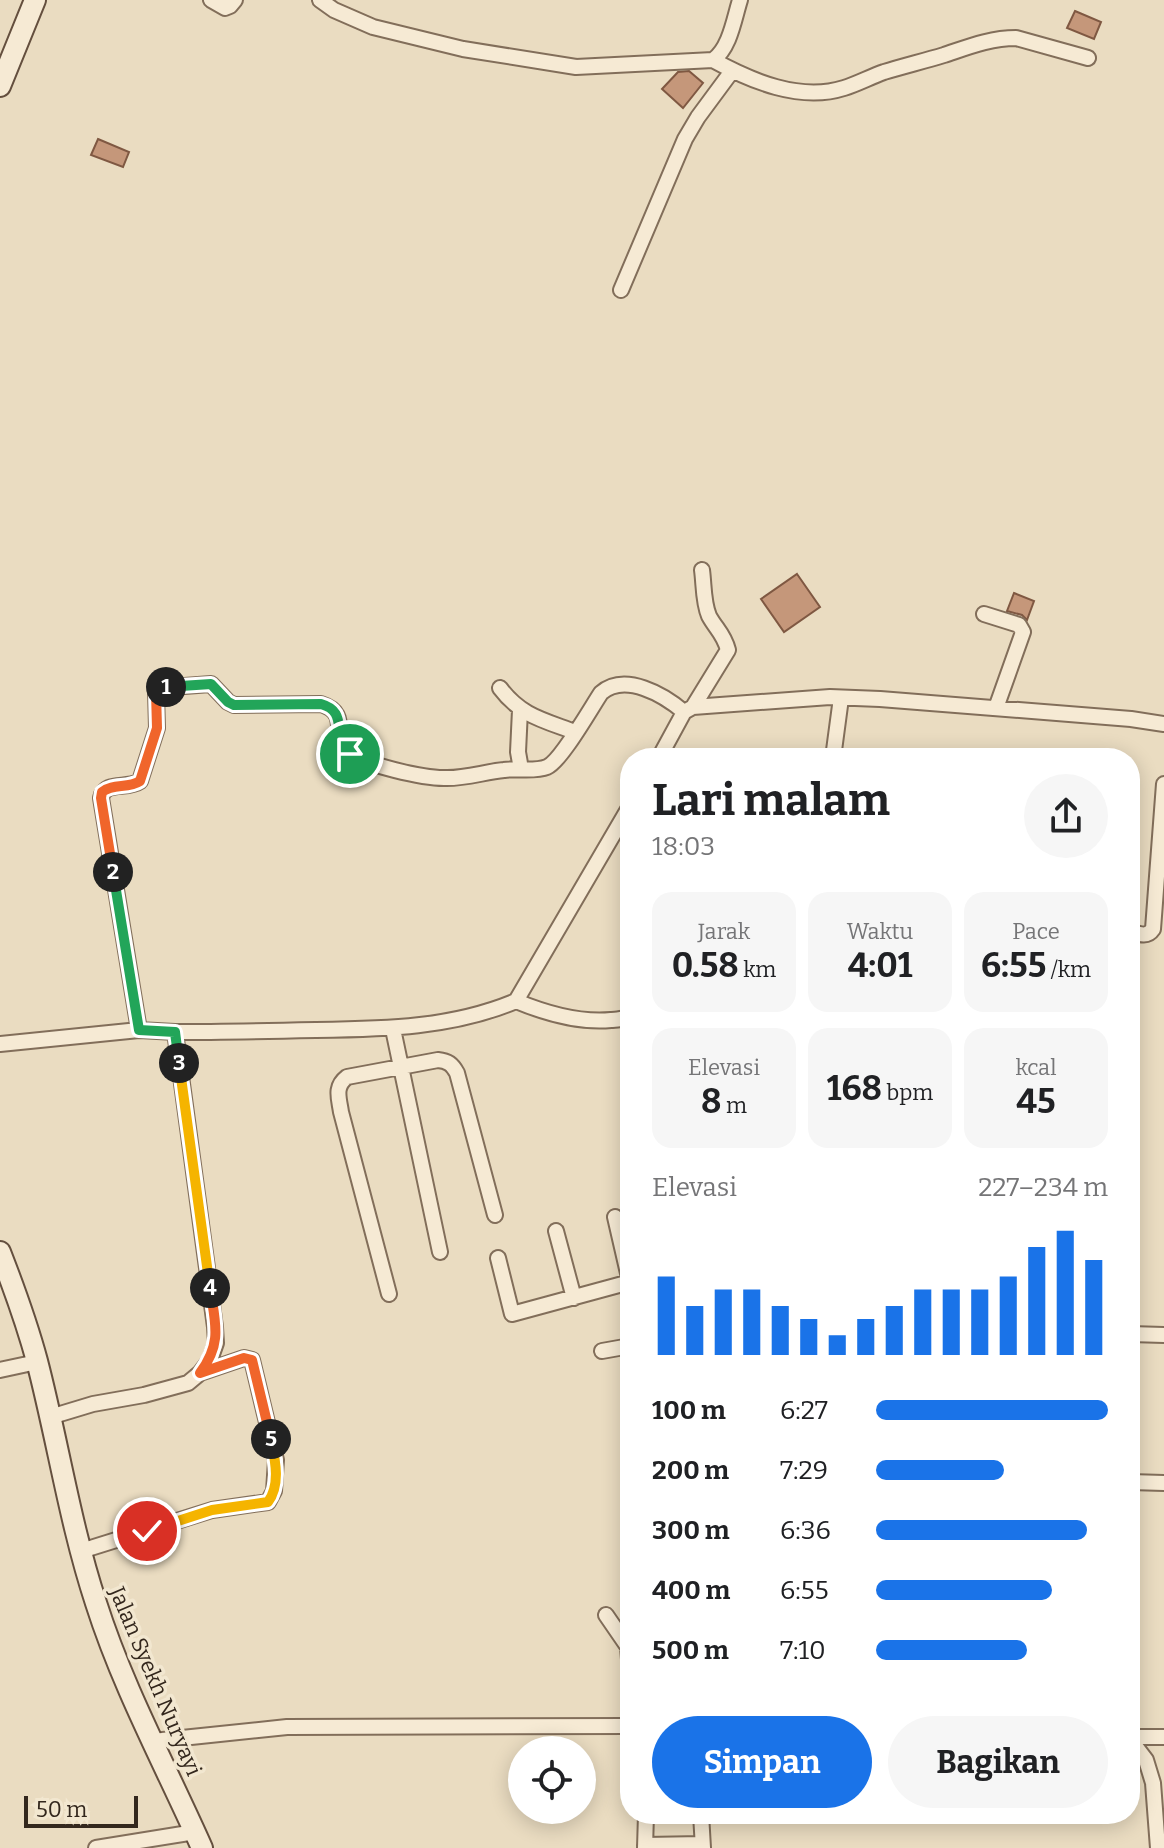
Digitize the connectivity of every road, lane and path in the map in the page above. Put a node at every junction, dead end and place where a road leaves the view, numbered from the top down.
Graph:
1 (35, 0) edge
2 (211, 0) edge
3 (235, 0) edge
4 (320, 0) edge
5 (740, 0) edge
6 (1088, 58) dead end
7 (713, 60) junction
8 (732, 71) junction
9 (0, 86) edge
10 (621, 290) dead end
11 (702, 570) dead end
12 (984, 614) dead end
13 (500, 688) dead end
14 (841, 698) junction
15 (996, 708) junction
16 (689, 709) junction
17 (520, 710) junction
18 (1164, 724) edge
19 (575, 732) junction
20 (665, 748) edge
21 (834, 748) edge
22 (521, 769) junction
23 (1164, 784) edge
24 (620, 823) edge
25 (1140, 934) edge
26 (516, 1001) junction
27 (620, 1019) edge
28 (393, 1029) junction
29 (139, 1030) junction
30 (175, 1032) junction
31 (0, 1044) edge
32 (401, 1066) junction
33 (495, 1215) dead end
34 (615, 1217) dead end
35 (556, 1231) dead end
36 (620, 1239) edge
37 (0, 1252) edge
38 (440, 1252) dead end
39 (498, 1258) dead end
40 (620, 1285) edge
41 (389, 1294) dead end
42 (574, 1298) junction
43 (1140, 1334) edge
44 (1164, 1335) edge
45 (620, 1348) edge
46 (602, 1351) dead end
47 (37, 1362) junction
48 (0, 1370) edge
49 (200, 1373) junction
50 (50, 1417) junction
51 (1140, 1482) edge
52 (1164, 1483) edge
53 (81, 1551) junction
54 (606, 1615) dead end
55 (620, 1635) edge
56 (620, 1726) edge
57 (1164, 1737) edge
58 (1140, 1738) edge
59 (153, 1741) junction
60 (1140, 1752) edge
61 (646, 1824) edge
62 (701, 1824) edge
63 (198, 1840) edge
64 (645, 1846) edge
65 (702, 1846) edge
66 (96, 1848) edge
67 (1158, 1848) edge

1 - 9 main road
2 - 3 street
4 - 7 street
5 - 7 street
6 - 8 street
7 - 8 street
8 - 10 street
11 - 16 street
12 - 15 street
13 - 17 street
14 - 15 street
14 - 16 street
14 - 21 street
15 - 18 street
16 - 19 street
16 - 20 street
17 - 19 street
17 - 22 street
19 - 22 street
22 - 29 street
23 - 25 street
24 - 26 street
26 - 27 street
26 - 28 street
28 - 30 street
28 - 32 street
29 - 30 street
29 - 31 street
30 - 49 street
32 - 33 street
32 - 38 street
32 - 41 street
34 - 36 street
35 - 42 street
37 - 47 main road, Jalan Syekh Nuryayi
39 - 42 street
40 - 42 street
43 - 44 street
45 - 46 street
47 - 48 street
47 - 50 main road, Jalan Syekh Nuryayi
49 - 50 street
49 - 53 street
50 - 53 main road, Jalan Syekh Nuryayi
51 - 52 street
53 - 59 main road, Jalan Syekh Nuryayi
54 - 55 street
56 - 59 street
57 - 58 street
59 - 63 main road, Jalan Syekh Nuryayi
60 - 67 street
61 - 64 street
62 - 65 street
63 - 66 street
64 - 65 street

